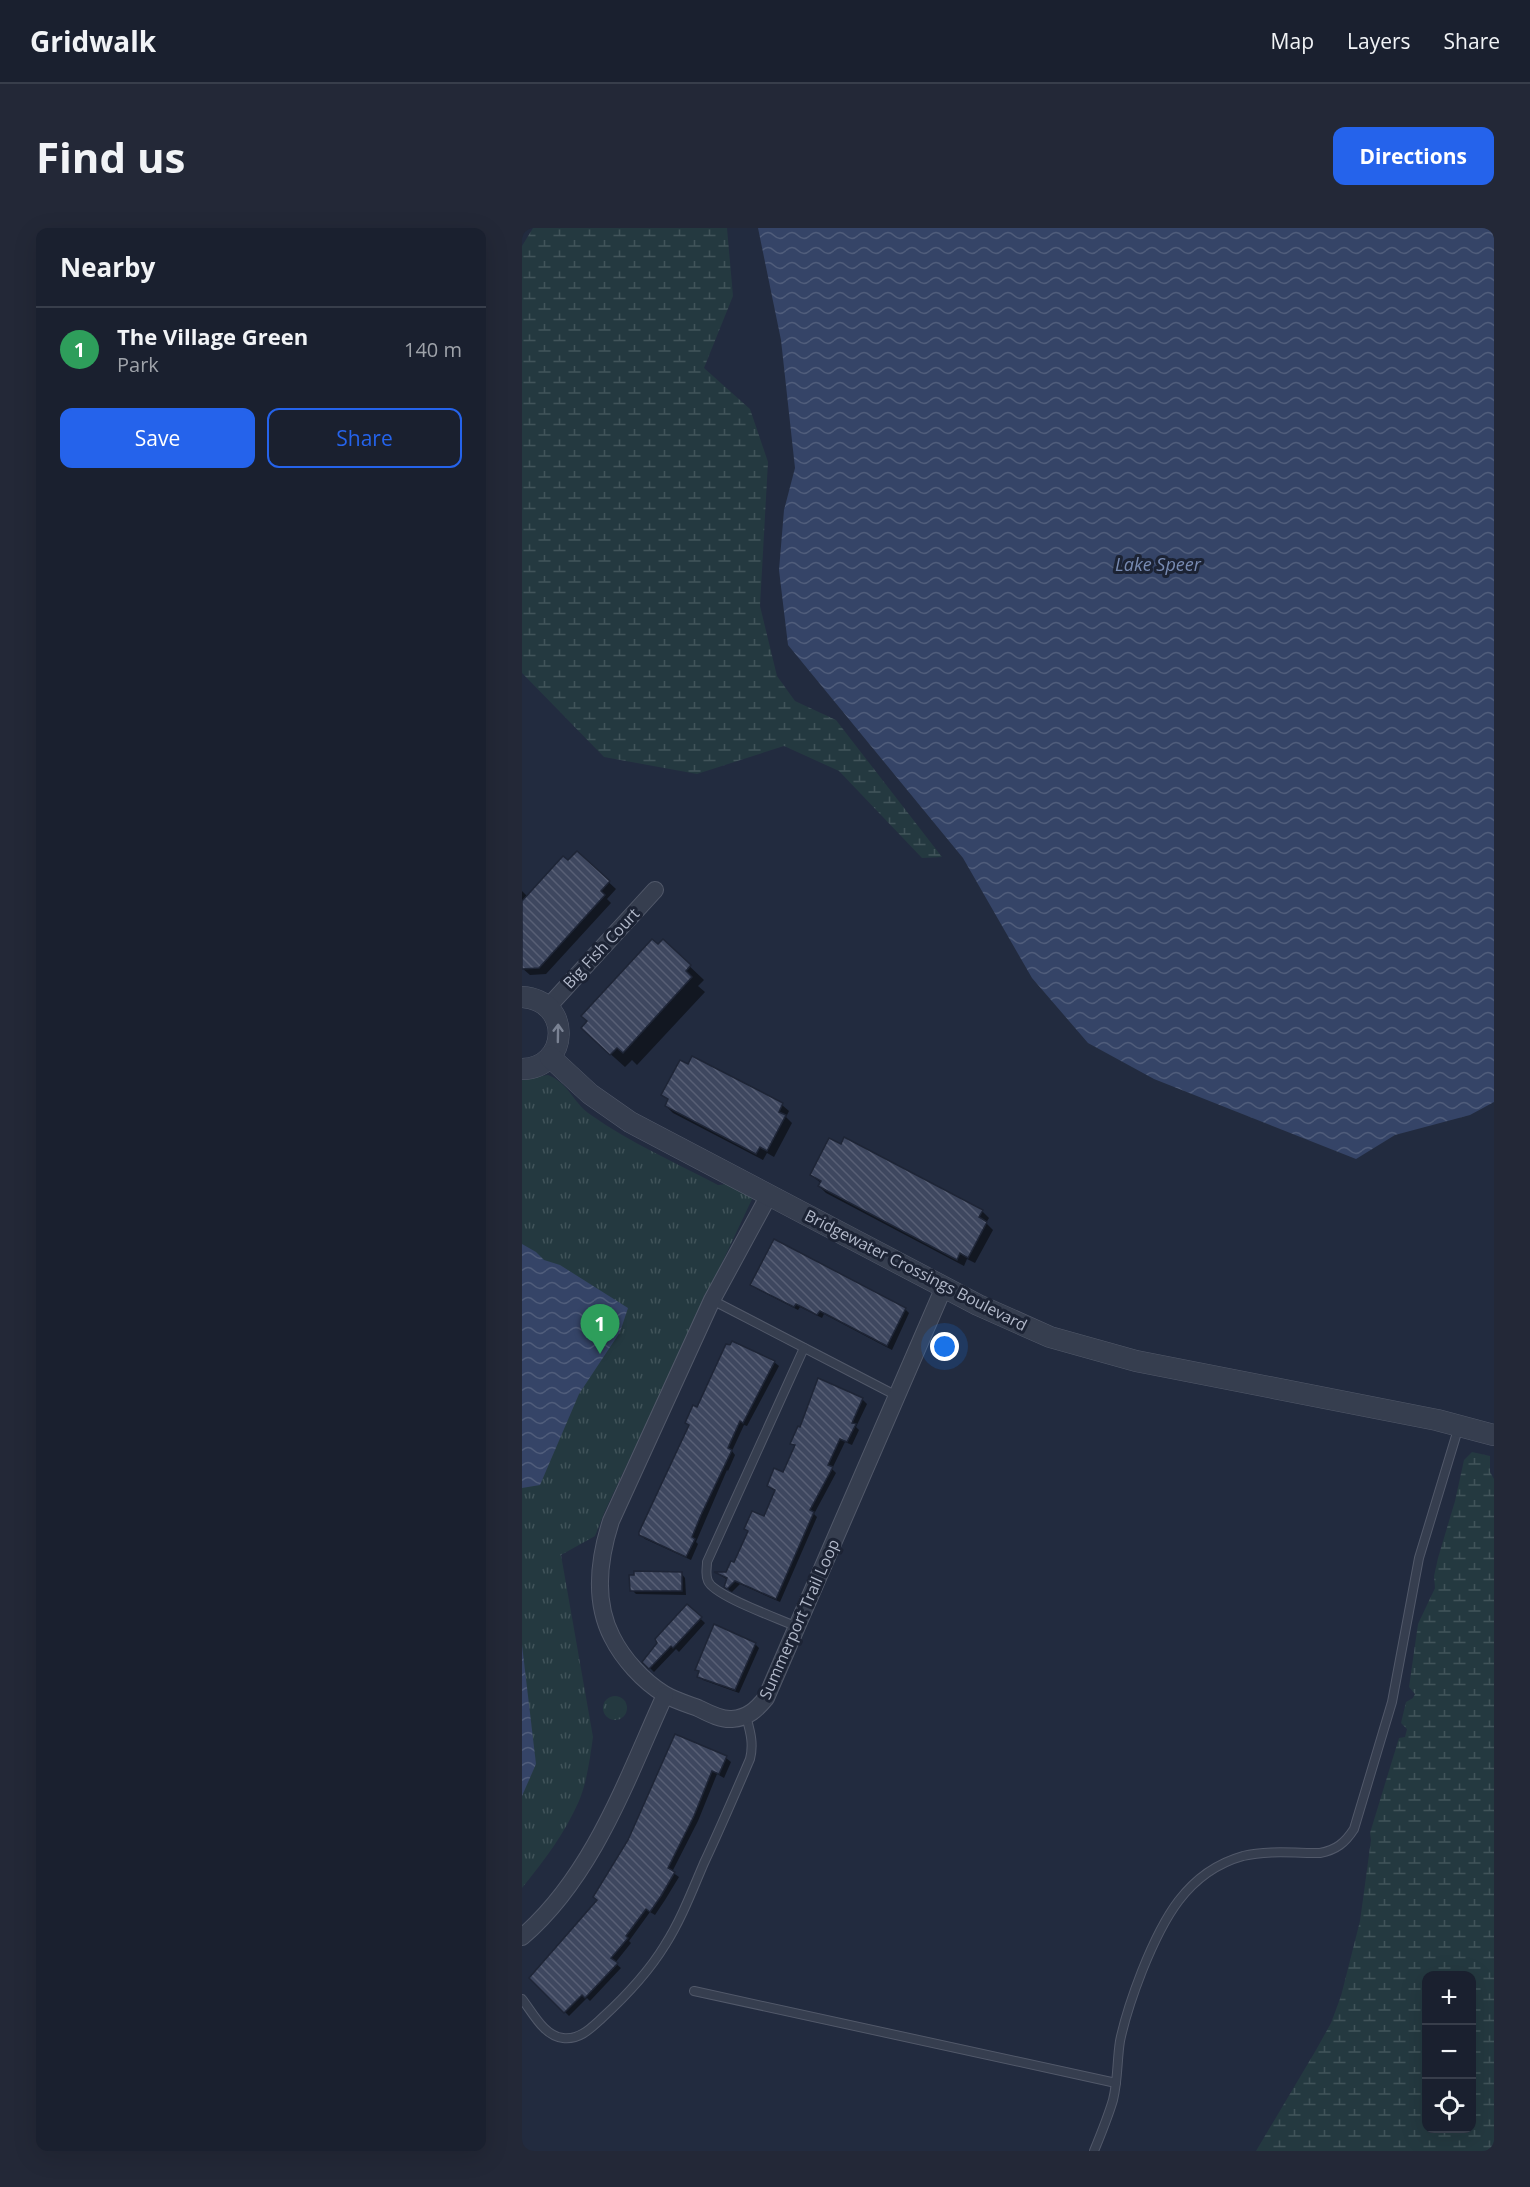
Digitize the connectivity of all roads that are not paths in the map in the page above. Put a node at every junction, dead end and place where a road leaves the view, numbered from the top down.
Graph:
1 (655, 890) dead end
2 (522, 997) edge
3 (548, 1006) junction
4 (550, 1057) junction
5 (522, 1069) edge
6 (769, 1195) junction
7 (944, 1287) junction
8 (712, 1300) junction
9 (804, 1348) junction
10 (897, 1396) junction
11 (1459, 1425) junction
12 (1494, 1435) edge
13 (797, 1627) junction
14 (665, 1695) junction
15 (746, 1716) junction
16 (522, 1937) edge
17 (694, 1991) dead end
18 (522, 1999) edge
19 (1116, 2083) junction
20 (1094, 2151) edge

1 - 3 street, Big Fish Court
2 - 3 street
4 -> 3 street
4 - 5 street
4 - 6 street, Bridgewater Crossings Boulevard
6 - 7 street, Bridgewater Crossings Boulevard
6 - 8 street, Summerport Trail Loop
7 - 10 street, Summerport Trail Loop
7 - 11 street, Bridgewater Crossings Boulevard
8 - 9 lane
8 - 14 street, Summerport Trail Loop
9 - 10 lane
9 - 13 lane
10 - 13 street, Summerport Trail Loop
11 - 12 street, Bridgewater Crossings Boulevard
11 - 19 lane
13 - 15 street, Summerport Trail Loop
14 - 15 street, Summerport Trail Loop
14 - 16 street
15 - 18 lane
17 - 19 lane
19 - 20 lane

